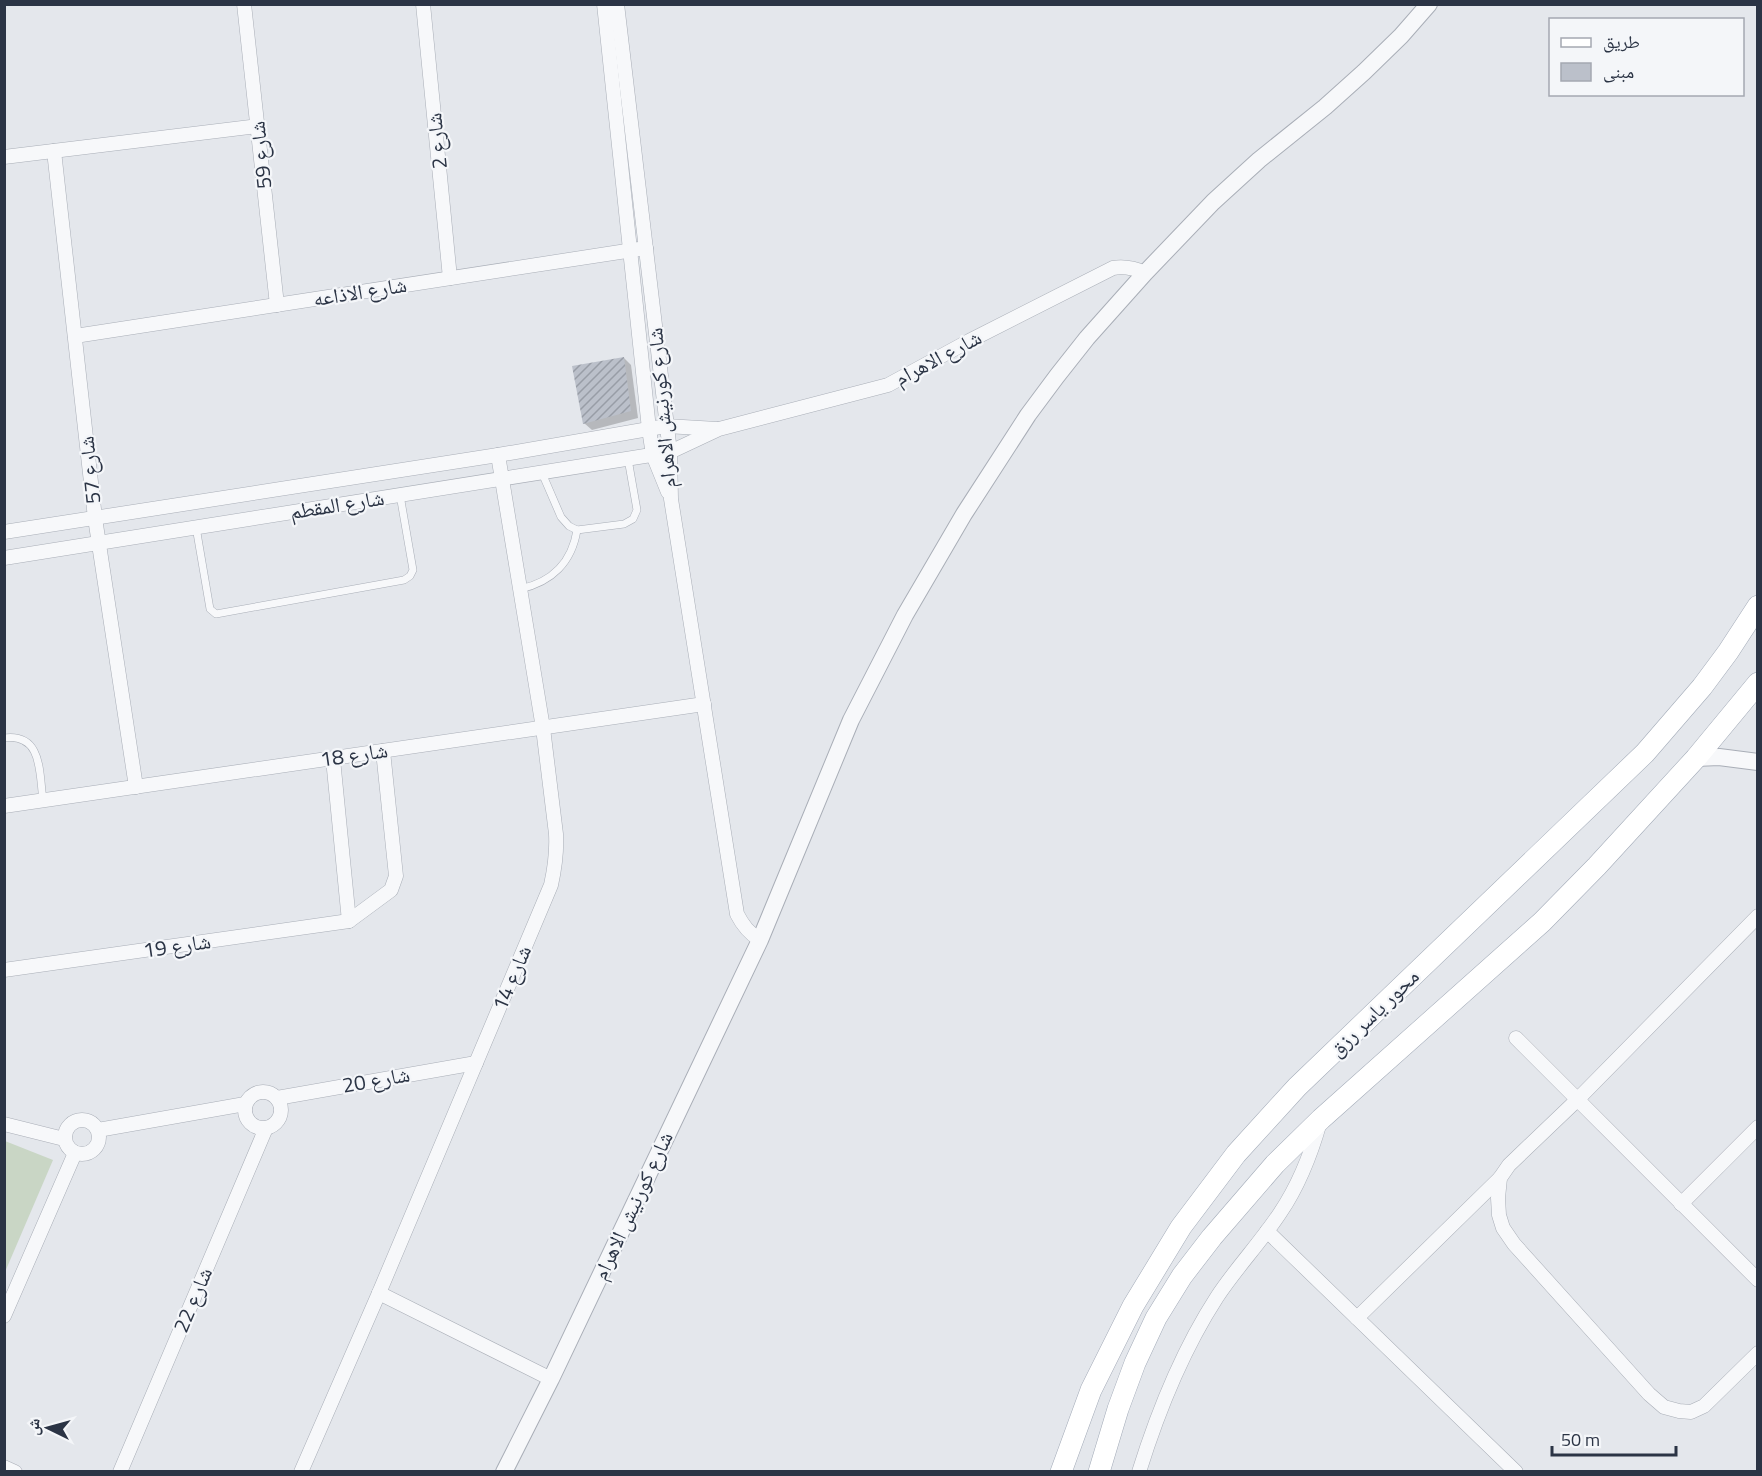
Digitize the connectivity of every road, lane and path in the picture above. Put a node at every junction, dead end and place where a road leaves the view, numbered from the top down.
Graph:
1 (244, 4) edge
2 (423, 4) edge
3 (604, 4) edge
4 (618, 4) edge
5 (1429, 4) edge
6 (258, 126) junction
7 (54, 151) junction
8 (4, 157) edge
9 (646, 248) junction
10 (630, 251) junction
11 (1146, 273) junction
12 (450, 279) junction
13 (277, 305) junction
14 (75, 336) junction
15 (666, 426) junction
16 (649, 429) junction
17 (719, 429) junction
18 (670, 452) junction
19 (498, 455) junction
20 (653, 455) junction
21 (628, 459) junction
22 (542, 473) junction
23 (502, 479) junction
24 (400, 495) junction
25 (671, 499) junction
26 (95, 518) junction
27 (196, 527) junction
28 (577, 530) junction
29 (4, 532) edge
30 (99, 543) junction
31 (4, 558) edge
32 (520, 589) junction
33 (1758, 606) edge
34 (1758, 683) edge
35 (704, 704) junction
36 (543, 728) junction
37 (4, 738) edge
38 (383, 751) junction
39 (1696, 758) junction
40 (333, 759) junction
41 (1758, 762) edge
42 (136, 787) junction
43 (43, 800) junction
44 (4, 806) edge
45 (1758, 916) edge
46 (349, 921) junction
47 (760, 940) junction
48 (4, 970) edge
49 (1516, 1038) dead end
50 (476, 1063) junction
51 (277, 1098) junction
52 (1577, 1100) junction
53 (245, 1104) junction
54 (1321, 1119) junction
55 (4, 1124) edge
56 (1758, 1127) edge
57 (266, 1128) junction
58 (98, 1130) junction
59 (64, 1139) junction
60 (75, 1153) junction
61 (1500, 1178) junction
62 (1681, 1204) junction
63 (1267, 1231) junction
64 (1758, 1280) edge
65 (379, 1293) junction
66 (4, 1316) edge
67 (1357, 1318) junction
68 (1758, 1353) edge
69 (551, 1379) junction
70 (4, 1467) edge
71 (15, 1472) edge
72 (120, 1472) edge
73 (301, 1472) edge
74 (504, 1472) edge
75 (1061, 1472) edge
76 (1099, 1472) edge
77 (1139, 1472) edge
78 (1516, 1472) edge

1 - 6 street, شارع 59
2 - 12 street, شارع 2
3 - 10 street, شارع كورنيش الاهرام
4 - 9 street, شارع كورنيش الاهرام
5 - 11 street, شارع كورنيش الاهرام
6 - 7 street
6 - 13 street, شارع 59
7 - 8 street
7 - 14 street, شارع 57
9 - 10 street, شارع الاذاعه
9 - 15 street, شارع كورنيش الاهرام
10 - 12 street, شارع الاذاعه
10 - 16 street, شارع كورنيش الاهرام
11 - 17 street, شارع الاهرام
11 - 47 street, شارع كورنيش الاهرام
12 - 13 street, شارع الاذاعه
13 - 14 street, شارع الاذاعه
14 - 26 street, شارع 57
15 - 16 street, شارع المقطم
15 - 17 street, شارع الاهرام
15 - 18 street, شارع كورنيش الاهرام
16 - 19 street, شارع المقطم
16 - 20 street, شارع كورنيش الاهرام
17 - 18 street, شارع الاهرام
18 - 20 street, شارع المقطم
18 - 25 street, شارع كورنيش الاهرام
19 - 23 street, شارع 14
19 - 26 street, شارع المقطم
20 - 21 street, شارع المقطم
20 - 25 street, شارع كورنيش الاهرام
21 - 22 street, شارع المقطم
21 - 28 lane
22 - 23 street, شارع المقطم
22 - 28 lane
23 - 24 street, شارع المقطم
23 - 32 street, شارع 14
24 - 27 street, شارع المقطم
24 - 27 lane
25 - 35 street
26 - 29 street, شارع المقطم
26 - 30 street, شارع 57
27 - 30 street, شارع المقطم
28 - 32 lane
30 - 31 street, شارع المقطم
30 - 42 street, شارع 57
32 - 36 street, شارع 14
33 - 75 main road, محور ياسر رزق
34 - 39 main road, محور ياسر رزق
35 - 36 street, شارع 18
35 - 47 street
36 - 38 street, شارع 18
36 - 50 street, شارع 14
37 - 43 lane
38 - 40 street, شارع 18
38 - 46 street, شارع 19
39 - 41 street
39 - 54 main road, محور ياسر رزق
40 - 42 street, شارع 18
40 - 46 street
42 - 43 street, شارع 18
43 - 44 street, شارع 18
45 - 52 street
46 - 48 street, شارع 19
47 - 69 street, شارع كورنيش الاهرام
49 - 52 street
50 - 51 street, شارع 20
50 - 65 street, شارع 14
51 - 53 street
51 - 57 street
52 - 61 street
52 - 62 street
53 - 57 street
53 - 58 street
54 - 63 street
54 - 76 main road, محور ياسر رزق
55 - 59 street
56 - 62 street
57 - 72 street, شارع 22
58 - 59 street
58 - 60 street
59 - 60 street
60 - 66 street
61 - 67 street
61 - 68 street
62 - 64 street
63 - 67 street
63 - 77 street
65 - 69 street
65 - 73 street, شارع 14
67 - 78 street
69 - 74 street, شارع كورنيش الاهرام
70 - 71 street

